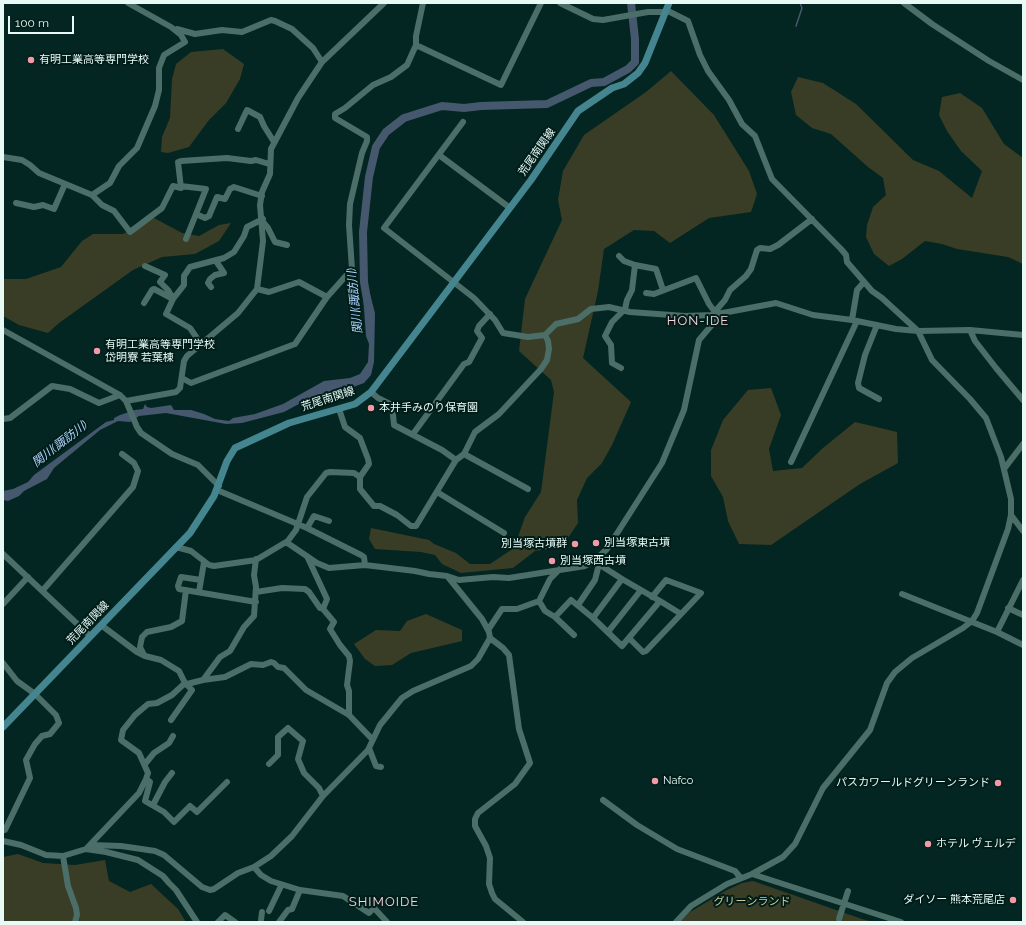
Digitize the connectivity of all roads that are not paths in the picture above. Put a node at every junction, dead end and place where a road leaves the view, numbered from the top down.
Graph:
1 (128, 3) edge
2 (384, 3) edge
3 (423, 3) edge
4 (541, 3) edge
5 (560, 3) edge
6 (904, 3) edge
7 (667, 8) edge
8 (172, 27) junction
9 (416, 45) junction
10 (322, 62) junction
11 (1023, 80) edge
12 (464, 122) dead end
13 (238, 129) dead end
14 (274, 142) junction
15 (439, 155) junction
16 (3, 157) edge
17 (269, 164) junction
18 (65, 184) junction
19 (181, 186) junction
20 (92, 195) junction
21 (262, 196) junction
22 (16, 203) dead end
23 (510, 208) junction
24 (196, 214) junction
25 (812, 219) junction
26 (263, 221) junction
27 (186, 239) dead end
28 (287, 245) dead end
29 (619, 256) dead end
30 (216, 261) junction
31 (635, 265) junction
32 (145, 266) dead end
33 (864, 282) junction
34 (453, 283) junction
35 (211, 287) dead end
36 (257, 289) junction
37 (663, 290) junction
38 (646, 293) dead end
39 (327, 297) junction
40 (173, 299) junction
41 (144, 303) dead end
42 (624, 310) junction
43 (723, 312) junction
44 (713, 313) junction
45 (490, 314) junction
46 (855, 320) junction
47 (877, 325) junction
48 (3, 330) edge
49 (970, 330) junction
50 (918, 331) junction
51 (545, 335) junction
52 (1023, 335) edge
53 (201, 344) junction
54 (621, 368) dead end
55 (182, 378) junction
56 (371, 392) junction
57 (120, 395) junction
58 (879, 399) dead end
59 (1023, 400) edge
60 (127, 403) junction
61 (339, 409) junction
62 (3, 419) edge
63 (413, 434) junction
64 (1023, 444) edge
65 (122, 454) dead end
66 (464, 454) junction
67 (456, 460) junction
68 (791, 462) dead end
69 (1004, 469) junction
70 (360, 477) junction
71 (218, 488) junction
72 (528, 489) dead end
73 (437, 492) junction
74 (1011, 515) junction
75 (328, 521) dead end
76 (297, 524) junction
77 (307, 528) junction
78 (1023, 530) edge
79 (504, 533) dead end
80 (287, 542) junction
81 (176, 547) junction
82 (3, 554) edge
83 (307, 556) junction
84 (256, 559) junction
85 (204, 562) junction
86 (597, 563) junction
87 (365, 565) junction
88 (560, 569) junction
89 (447, 576) junction
90 (28, 577) junction
91 (622, 579) junction
92 (201, 580) junction
93 (1022, 584) edge
94 (43, 590) junction
95 (186, 590) junction
96 (641, 590) junction
97 (199, 592) junction
98 (256, 592) junction
99 (902, 594) dead end
100 (652, 597) junction
101 (539, 601) junction
102 (660, 601) junction
103 (256, 602) junction
104 (3, 604) edge
105 (578, 605) junction
106 (1008, 608) junction
107 (324, 609) junction
108 (681, 614) junction
109 (1023, 615) edge
110 (555, 618) junction
111 (593, 618) junction
112 (972, 621) junction
113 (101, 625) junction
114 (488, 630) junction
115 (608, 632) junction
116 (997, 632) junction
117 (574, 635) dead end
118 (90, 636) junction
119 (490, 638) junction
120 (629, 638) junction
121 (1023, 645) edge
122 (145, 656) junction
123 (3, 663) edge
124 (203, 680) junction
125 (186, 684) junction
126 (35, 694) junction
127 (349, 715) junction
128 (171, 720) dead end
129 (3, 727) edge
130 (173, 736) dead end
131 (372, 739) junction
132 (369, 748) junction
133 (144, 764) junction
134 (269, 764) dead end
135 (381, 767) dead end
136 (172, 773) dead end
137 (146, 780) junction
138 (227, 782) dead end
139 (322, 796) junction
140 (603, 800) dead end
141 (153, 805) junction
142 (3, 830) edge
143 (3, 841) edge
144 (88, 847) junction
145 (63, 856) junction
146 (254, 867) junction
147 (752, 874) junction
148 (740, 877) junction
149 (281, 886) junction
150 (300, 890) junction
151 (848, 891) dead end
152 (839, 919) dead end
153 (194, 921) edge
154 (261, 921) edge
155 (75, 922) edge
156 (218, 922) edge
157 (235, 922) edge
158 (279, 922) edge
159 (387, 922) edge
160 (523, 922) edge
161 (676, 922) edge
162 (901, 922) edge

1 - 8 street
2 - 10 street
3 - 9 street
4 - 9 street
5 - 7 street
6 - 11 street
7 - 23 main road, 荒尾南関線
7 - 25 street
8 - 10 street
8 - 20 street
9 - 39 street
10 - 14 street
12 - 15 street
13 - 14 street
14 - 17 street
15 - 23 street
15 - 34 street
16 - 18 street
17 - 19 street
17 - 21 street
18 - 20 street
18 - 22 street
19 - 20 street
19 - 24 street
21 - 24 street
21 - 26 street
23 - 34 main road, 荒尾南関線
24 - 27 street
25 - 33 street
25 - 44 street
26 - 28 street
26 - 30 street
26 - 36 street
29 - 31 street
30 - 35 street
30 - 40 street
31 - 37 street
31 - 42 street
32 - 40 street
33 - 46 street
33 - 50 street
34 - 45 street
34 - 56 main road, 荒尾南関線
36 - 39 street
36 - 53 street
37 - 38 street
37 - 44 street
39 - 55 street
40 - 41 street
40 - 53 street
42 - 44 street
42 - 51 street
42 - 54 street
43 - 44 street
43 - 46 street
43 - 86 street
45 - 51 street
45 - 63 street
46 - 47 street
46 - 68 street
47 - 50 street
47 - 58 street
48 - 57 street
49 - 50 street
49 - 52 street
49 - 59 street
50 - 69 street
51 - 66 street
53 - 55 street
55 - 60 street
56 - 61 main road, 荒尾南関線
56 - 63 street
57 - 60 street
57 - 62 street
60 - 71 street
61 - 70 street
61 - 71 main road, 荒尾南関線
63 - 67 street
64 - 69 street
65 - 94 street
66 - 67 street
66 - 72 street
67 - 73 street
69 - 74 street
70 - 73 street
70 - 76 street
71 - 76 street
71 - 81 main road, 荒尾南関線
73 - 79 street
74 - 78 street
74 - 112 street
75 - 77 street
76 - 77 street
76 - 80 street
77 - 87 street
80 - 83 street
80 - 84 street
81 - 85 street
81 - 113 main road, 荒尾南関線
82 - 90 street
83 - 87 street
83 - 107 street
84 - 85 street
84 - 98 street
85 - 92 street
86 - 88 street
86 - 91 street
86 - 105 street
87 - 89 street
88 - 89 street
88 - 101 street
89 - 114 street
90 - 94 street
90 - 104 street
91 - 96 street
91 - 111 street
92 - 95 street
92 - 97 street
93 - 106 street
94 - 118 street
95 - 97 street
95 - 122 street
96 - 100 street
96 - 115 street
97 - 103 street
98 - 103 street
98 - 107 street
99 - 112 street
100 - 102 street
100 - 108 street
101 - 110 street
101 - 114 street
102 - 108 street
102 - 120 street
103 - 124 street
105 - 110 street
105 - 111 street
106 - 109 street
106 - 116 street
107 - 127 street
108 - 120 street
110 - 117 street
111 - 115 street
112 - 116 street
112 - 147 street
113 - 118 main road, 荒尾南関線
113 - 122 street
114 - 119 street
115 - 120 street
116 - 121 street
118 - 126 main road, 荒尾南関線
119 - 131 street
119 - 160 street
122 - 125 street
123 - 126 street
124 - 125 street
124 - 127 street
125 - 128 street
125 - 133 street
126 - 129 main road, 荒尾南関線
126 - 142 street
127 - 131 street
130 - 133 street
131 - 132 street
132 - 135 street
132 - 139 street
133 - 137 street
134 - 139 street
136 - 141 street
137 - 141 street
137 - 144 street
138 - 141 street
139 - 146 street
140 - 148 street
143 - 145 street
144 - 145 street
144 - 146 street
144 - 153 street
145 - 155 street
146 - 149 street
147 - 148 street
147 - 162 street
148 - 161 street
149 - 150 street
149 - 154 street
150 - 158 street
150 - 159 street
151 - 152 street
156 - 157 street

